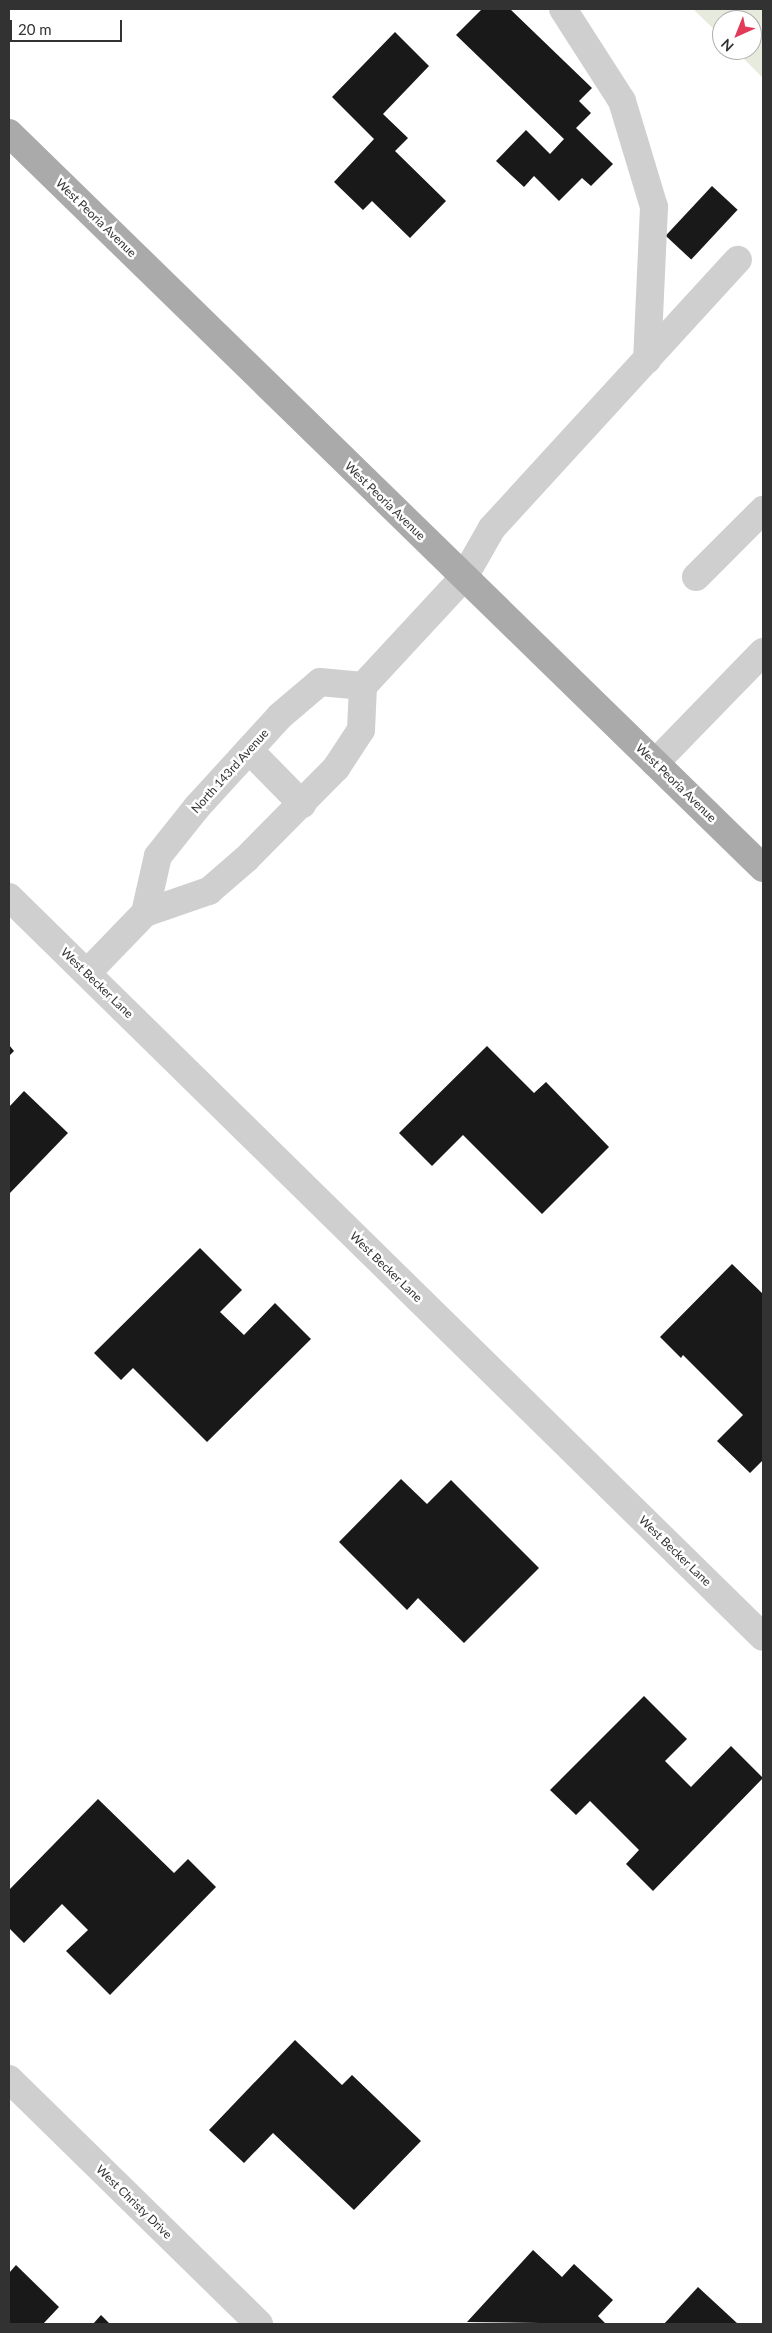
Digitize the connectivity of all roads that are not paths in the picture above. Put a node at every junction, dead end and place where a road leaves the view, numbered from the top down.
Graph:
1 (563, 9) edge
2 (9, 133) edge
3 (738, 260) dead end
4 (647, 360) junction
5 (763, 510) edge
6 (464, 577) junction
7 (696, 577) dead end
8 (763, 652) edge
9 (363, 686) junction
10 (248, 750) junction
11 (655, 763) junction
12 (302, 804) junction
13 (763, 868) edge
14 (9, 897) edge
15 (145, 913) junction
16 (87, 973) junction
17 (763, 1637) edge
18 (9, 2079) edge
19 (259, 2324) edge

1 - 4 street
2 - 6 main road, West Peoria Avenue
3 - 4 street
4 - 6 street
5 - 7 street
6 - 9 street
6 - 11 main road, West Peoria Avenue
8 - 11 street
9 - 10 street, North 143rd Avenue
9 - 12 street
10 - 12 street
10 - 15 street, North 143rd Avenue
11 - 13 main road, West Peoria Avenue
12 - 15 street
14 - 16 street, West Becker Lane
15 - 16 street
16 - 17 street, West Becker Lane
18 - 19 street, West Christy Drive

